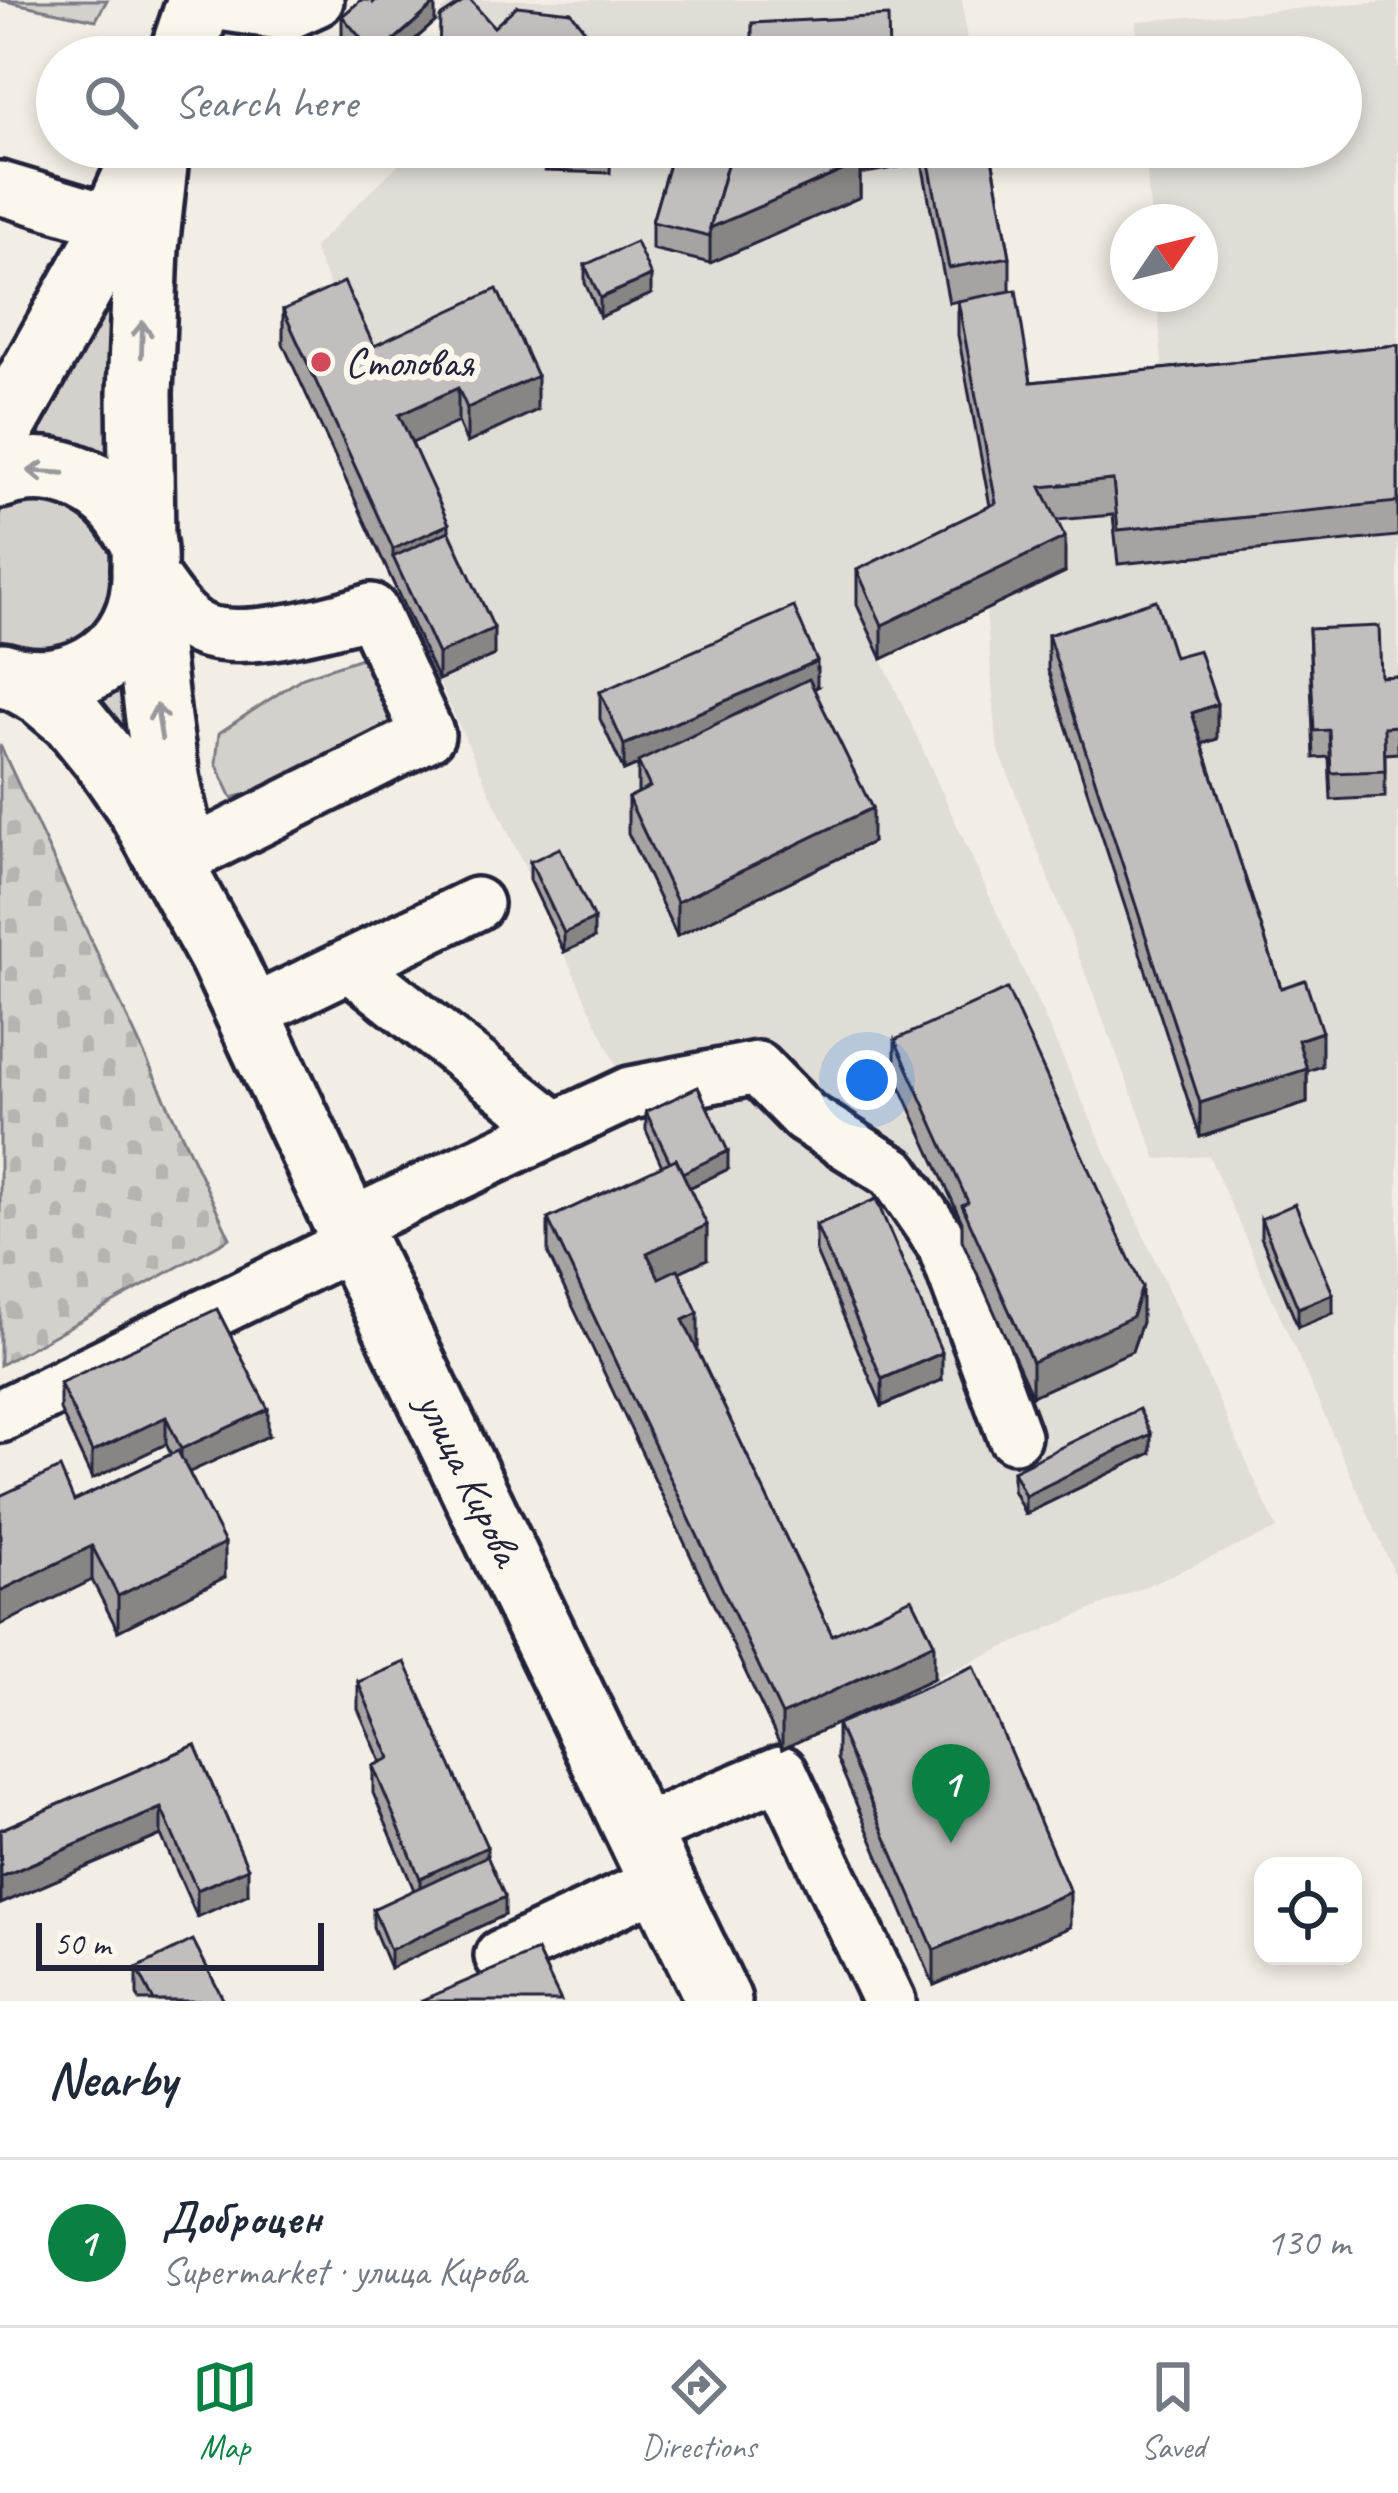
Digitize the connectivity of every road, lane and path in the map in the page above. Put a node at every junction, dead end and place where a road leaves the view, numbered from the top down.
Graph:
1 (317, 0) edge
2 (200, 1) edge
3 (189, 36) edge
4 (142, 168) edge
5 (152, 168) edge
6 (0, 188) edge
7 (114, 222) junction
8 (0, 432) edge
9 (0, 476) edge
10 (144, 567) junction
11 (11, 678) edge
12 (185, 857) junction
13 (476, 904) dead end
14 (221, 956) junction
15 (350, 965) junction
16 (248, 1014) junction
17 (556, 1128) junction
18 (351, 1234) junction
19 (0, 1416) edge
20 (1013, 1436) dead end
21 (651, 1857) junction
22 (501, 1956) dead end
23 (719, 2001) edge
24 (889, 2001) edge

1 - 2 street
2 - 3 main road
4 - 7 main road
10 -> 5 main road
6 - 7 street
7 - 8 main road
10 -> 9 main road
10 - 11 main road
12 -> 10 main road
10 - 12 street
11 - 14 main road
12 - 14 main road
13 - 15 street
14 - 16 main road, улица Кирова
15 - 16 street
15 - 17 street
16 - 18 main road, улица Кирова
17 - 18 street
17 - 20 street
18 - 19 street
18 - 21 main road, улица Кирова
21 - 22 street
21 - 23 main road, улица Кирова
21 - 24 street

